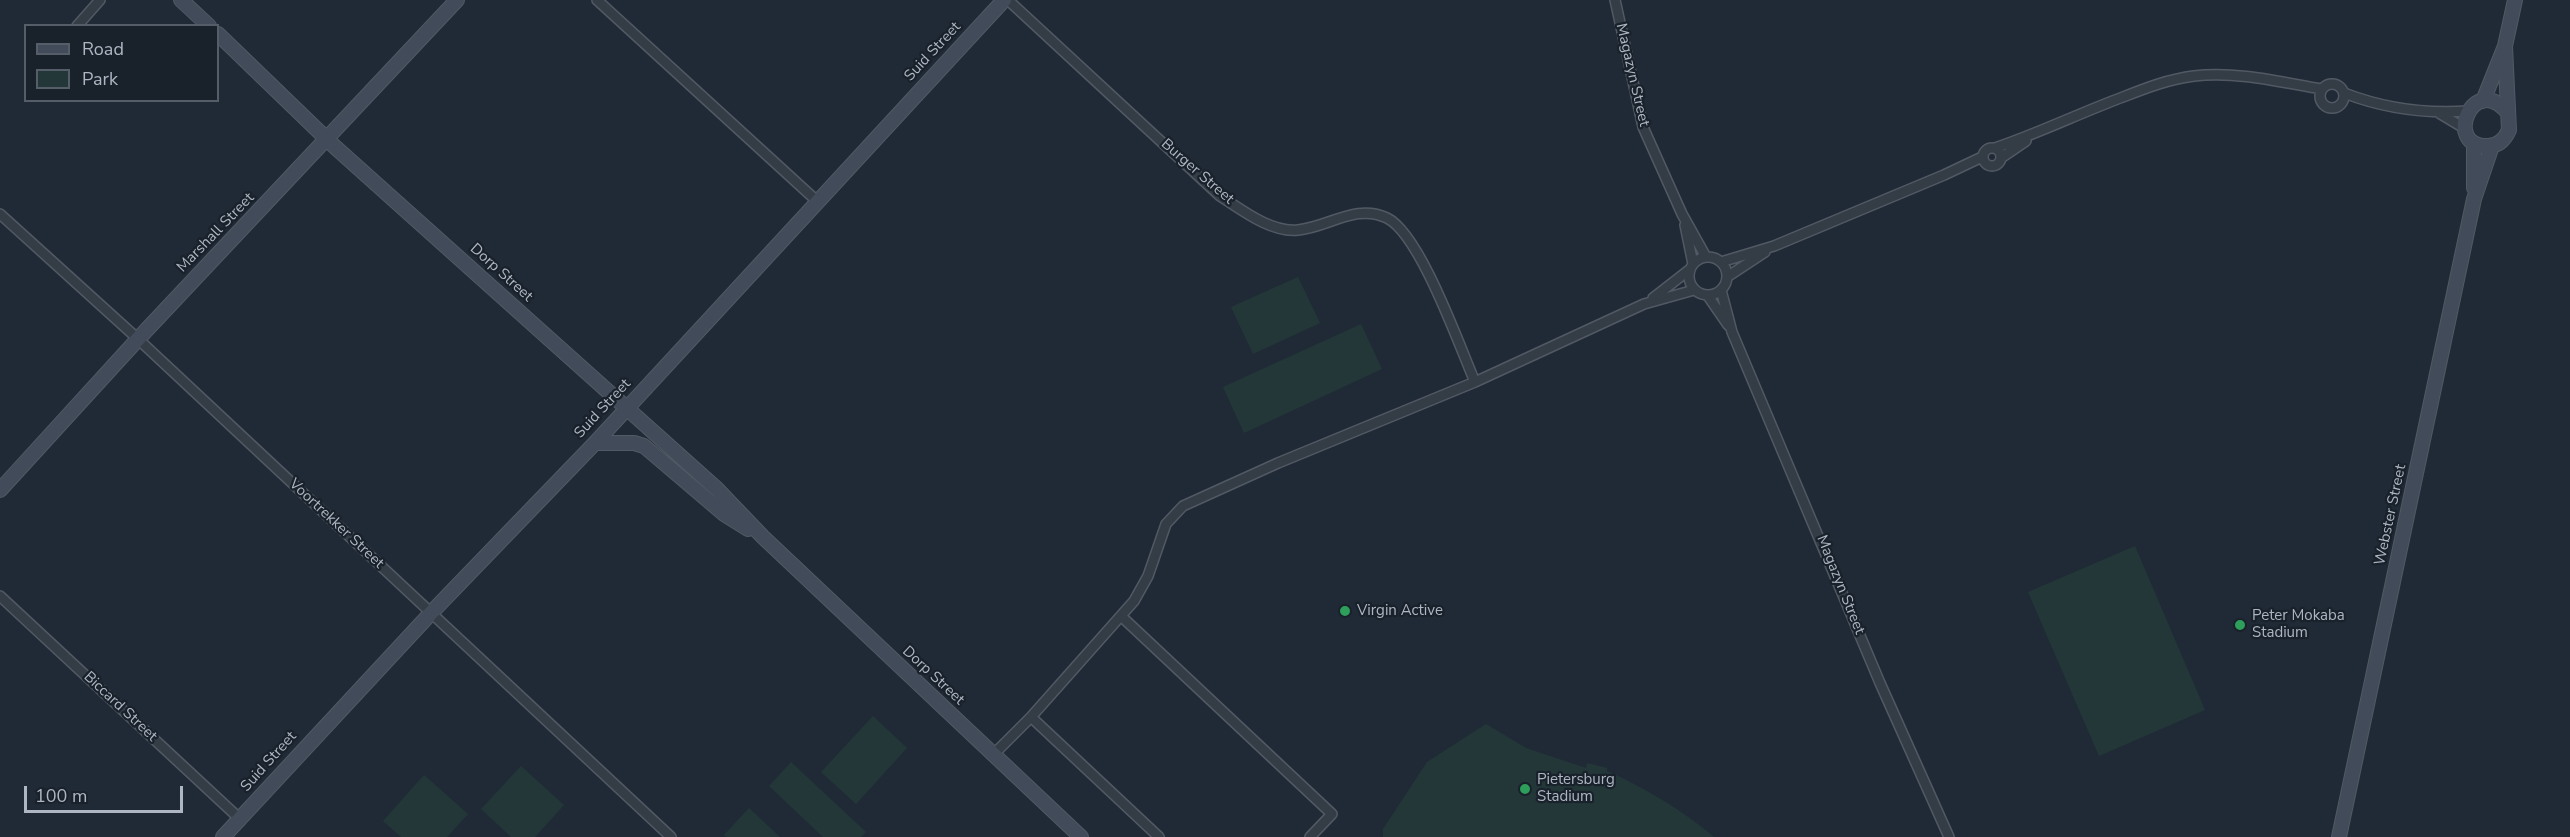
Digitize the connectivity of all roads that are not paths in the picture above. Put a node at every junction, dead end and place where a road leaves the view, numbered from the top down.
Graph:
1 (100, 0) edge
2 (181, 0) edge
3 (457, 0) edge
4 (597, 0) edge
5 (1006, 0) edge
6 (1615, 0) edge
7 (2515, 0) edge
8 (79, 24) edge
9 (207, 24) edge
10 (219, 35) edge
11 (2505, 46) junction
12 (2321, 94) junction
13 (2344, 98) junction
14 (2483, 101) junction
15 (2468, 111) junction
16 (2439, 113) junction
17 (2508, 113) junction
18 (2464, 128) junction
19 (2041, 132) junction
20 (327, 139) junction
21 (2474, 143) junction
22 (2492, 146) junction
23 (1995, 148) junction
24 (2001, 158) junction
25 (1984, 160) junction
26 (2474, 199) junction
27 (818, 202) junction
28 (0, 214) edge
29 (1682, 214) junction
30 (1774, 246) junction
31 (1706, 257) junction
32 (1721, 262) junction
33 (1691, 267) junction
34 (1727, 277) junction
35 (1694, 290) junction
36 (1721, 290) junction
37 (1708, 296) junction
38 (1644, 304) junction
39 (1732, 332) junction
40 (138, 339) junction
41 (1475, 382) junction
42 (627, 408) junction
43 (595, 443) junction
44 (0, 490) edge
45 (763, 537) junction
46 (0, 596) edge
47 (431, 613) junction
48 (1121, 616) junction
49 (1031, 717) junction
50 (993, 755) junction
51 (240, 819) junction
52 (223, 837) edge
53 (671, 837) edge
54 (1081, 837) edge
55 (1159, 837) edge
56 (1310, 837) edge
57 (1949, 837) edge
58 (2339, 837) edge

1 - 8 street
2 - 9 street
3 - 20 street, Marshall Street
4 - 27 street
5 - 27 street, Suid Street
5 - 41 street, Burger Street
6 - 29 street, Magazyn Street
7 - 11 street
10 - 20 street, Dorp Street
11 - 14 street
11 - 17 street
12 - 13 street
12 - 13 street
12 - 19 street
13 - 16 street
14 - 15 street
14 - 17 street
15 - 16 street
15 - 18 street
16 - 18 street
17 - 22 street
18 - 21 street
19 - 23 street
19 - 24 street
20 - 40 street, Marshall Street
20 - 42 street, Dorp Street
21 - 22 street
21 - 26 street, Webster Street
22 - 26 street, Webster Street
23 - 24 street
23 - 25 street
24 - 25 street
25 - 30 street
26 - 58 street, Webster Street
27 - 42 street, Suid Street
28 - 40 street, Voortrekker Street
29 - 31 street, Magazyn Street
29 - 33 street, Magazyn Street
30 - 32 street
30 - 34 street
31 - 32 street
31 - 33 street
32 - 34 street
33 - 35 street
33 - 38 street
34 - 36 street
35 - 37 street
35 - 38 street
36 - 37 street
36 - 39 street, Magazyn Street
37 - 39 street, Magazyn Street
38 - 41 street
39 - 57 street, Magazyn Street
40 - 44 street, Marshall Street
40 - 47 street, Voortrekker Street
41 - 48 street
42 - 43 street, Suid Street
42 - 45 street, Dorp Street
43 - 45 street, Dorp Street
43 - 47 street, Suid Street
45 - 50 street, Dorp Street
46 - 51 street, Biccard Street
47 - 51 street, Suid Street
47 - 53 street, Voortrekker Street
48 - 49 street
48 - 56 street
49 - 50 street
49 - 55 street
50 - 54 street, Dorp Street
51 - 52 street, Suid Street

